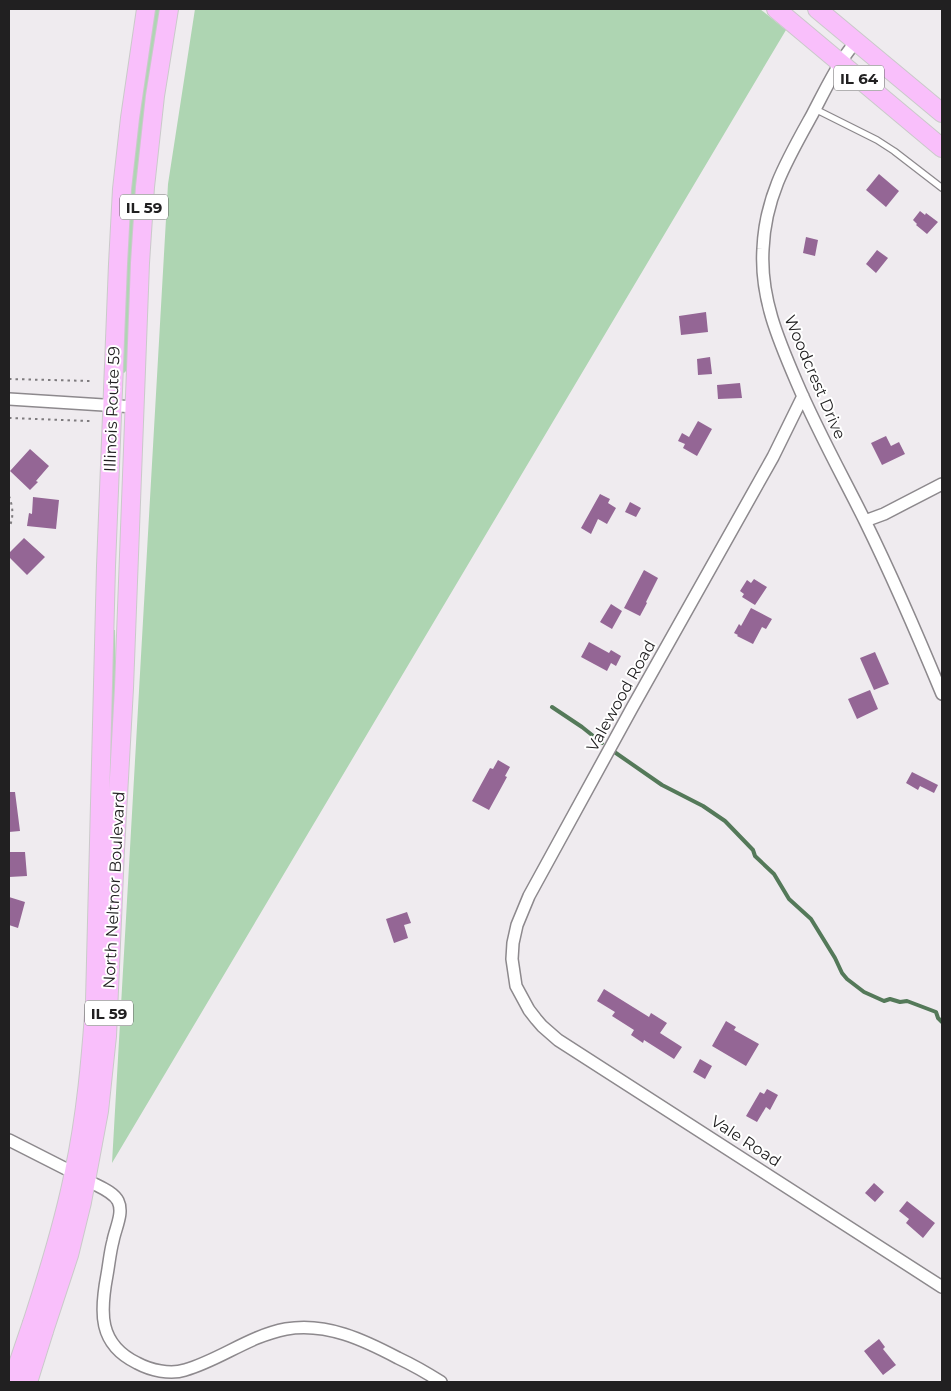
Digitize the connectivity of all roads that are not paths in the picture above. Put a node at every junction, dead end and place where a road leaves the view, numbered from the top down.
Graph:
1 (146, 9) edge
2 (169, 9) edge
3 (776, 9) edge
4 (817, 9) edge
5 (833, 15) edge
6 (856, 41) junction
7 (840, 63) junction
8 (815, 109) junction
9 (942, 113) edge
10 (942, 148) edge
11 (942, 188) edge
12 (802, 396) junction
13 (9, 399) edge
14 (112, 406) junction
15 (135, 407) junction
16 (942, 484) edge
17 (865, 521) junction
18 (124, 688) joint
19 (942, 694) edge
20 (100, 811) joint
21 (536, 1019) joint
22 (9, 1140) edge
23 (80, 1177) junction
24 (942, 1287) edge
25 (38, 1327) junction
26 (12, 1382) edge
27 (28, 1382) edge
28 (441, 1382) edge

1 - 14 main road, Illinois Route 59 / IL 59
2 - 15 main road, Illinois Route 59 / IL 59
3 - 7 main road, IL 64
4 - 5 main road, IL 64
5 - 6 main road, IL 64
6 - 7 street, Woodcrest Drive
6 - 9 main road, IL 64
7 - 8 street, Woodcrest Drive
7 - 10 main road, IL 64
8 - 11 lane
8 - 12 street, Woodcrest Drive
12 - 17 street, Woodcrest Drive
12 - 21 street, Valewood Road
13 - 14 street
14 - 15 street
14 - 20 main road, Illinois Route 59 / IL 59
15 - 18 main road, Illinois Route 59 / IL 59
16 - 17 street
17 - 19 street, Woodcrest Drive
18 - 23 main road, North Neltnor Boulevard / IL 59
20 - 23 main road, North Neltnor Boulevard / IL 59
21 - 24 street, Vale Road
22 - 23 street
23 - 25 main road, North Neltnor Boulevard / IL 59
23 - 28 street
25 - 26 main road, North Neltnor Boulevard / IL 59, bridge
25 - 27 main road, North Neltnor Boulevard / IL 59, bridge

